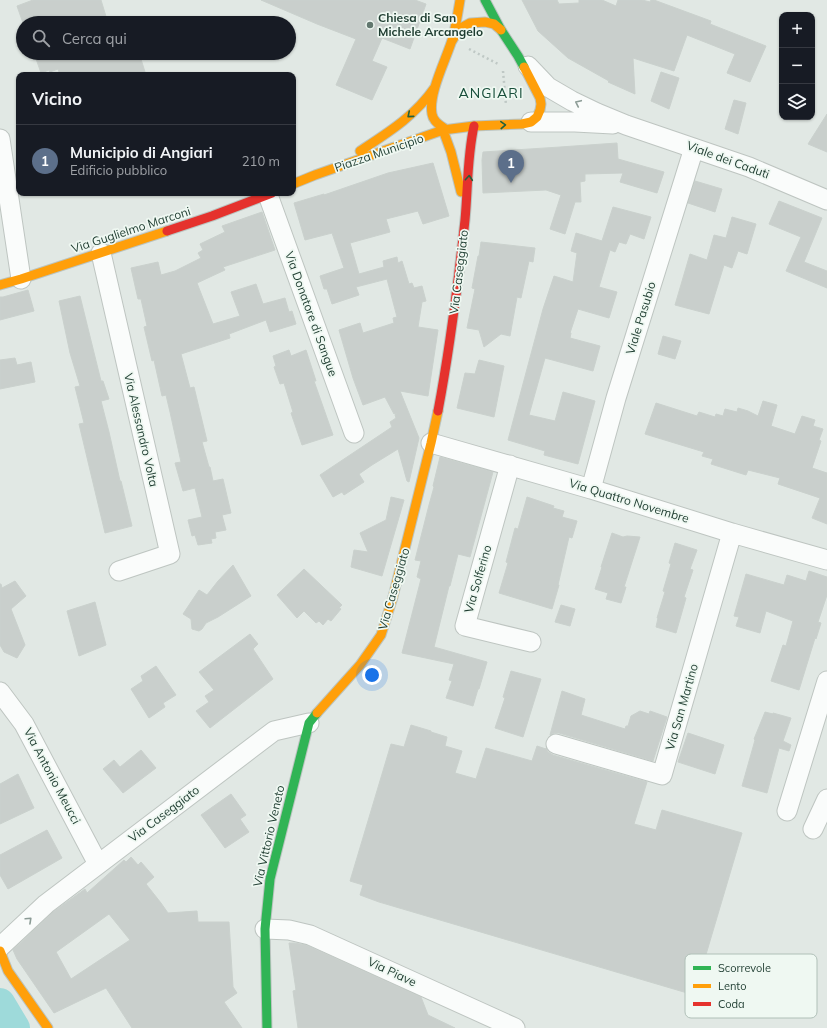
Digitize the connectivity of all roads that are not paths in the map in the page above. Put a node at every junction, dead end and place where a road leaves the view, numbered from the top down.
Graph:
1 (460, 0) edge
2 (485, 0) edge
3 (501, 30) junction
4 (452, 41) junction
5 (518, 56) junction
6 (436, 86) junction
7 (531, 122) junction
8 (626, 125) junction
9 (474, 126) junction
10 (443, 130) junction
11 (0, 139) edge
12 (694, 148) junction
13 (315, 175) junction
14 (296, 183) edge
15 (265, 196) edge
16 (271, 196) edge
17 (827, 200) edge
18 (466, 217) junction
19 (101, 253) junction
20 (21, 280) junction
21 (0, 285) edge
22 (354, 433) dead end
23 (431, 443) junction
24 (510, 465) junction
25 (591, 489) junction
26 (732, 533) junction
27 (827, 560) edge
28 (119, 571) dead end
29 (531, 642) dead end
30 (827, 681) edge
31 (0, 692) edge
32 (309, 723) junction
33 (556, 744) dead end
34 (827, 799) edge
35 (787, 811) dead end
36 (813, 829) dead end
37 (98, 864) junction
38 (265, 929) junction
39 (0, 947) edge
40 (0, 951) edge
41 (48, 1028) edge
42 (267, 1028) edge
43 (515, 1028) edge

1 - 4 street, Piazza Municipio
2 - 3 street
3 - 4 street, Piazza Municipio
3 - 5 street
4 - 6 street, Piazza Municipio
5 - 7 street
8 -> 5 street
6 - 10 street, Piazza Municipio
6 -> 13 street, Piazza Municipio
7 - 8 street, Piazza Municipio
9 -> 7 street, Piazza Municipio
8 - 12 street, Viale dei Caduti
9 - 10 street, Piazza Municipio
18 -> 9 street
10 - 13 street, Piazza Municipio
10 - 18 street, Piazza Municipio
11 - 20 street
12 - 17 street, Viale dei Caduti
12 - 25 street, Viale Pasubio
13 - 14 street, Piazza Municipio
15 - 19 street, Via Guglielmo Marconi
16 - 22 street, Via Donatore di Sangue
18 - 23 street, Via Caseggiato
19 - 20 street, Via Guglielmo Marconi
19 - 28 street, Via Alessandro Volta
20 - 21 street, Via Guglielmo Marconi
23 - 24 street, Via Quattro Novembre
23 - 32 street, Via Caseggiato
24 - 25 street, Via Quattro Novembre
24 - 29 street, Via Solferino
25 - 26 street, Via Quattro Novembre
26 - 27 street, Via Quattro Novembre
26 - 33 street, Via San Martino
30 - 35 street
31 - 37 street, Via Antonio Meucci
32 - 37 street, Via Caseggiato
32 - 38 street, Via Vittorio Veneto
34 - 36 street
39 -> 37 street, Via Caseggiato
38 - 42 street, Via Vittorio Veneto
38 - 43 street, Via Piave
40 - 41 street

